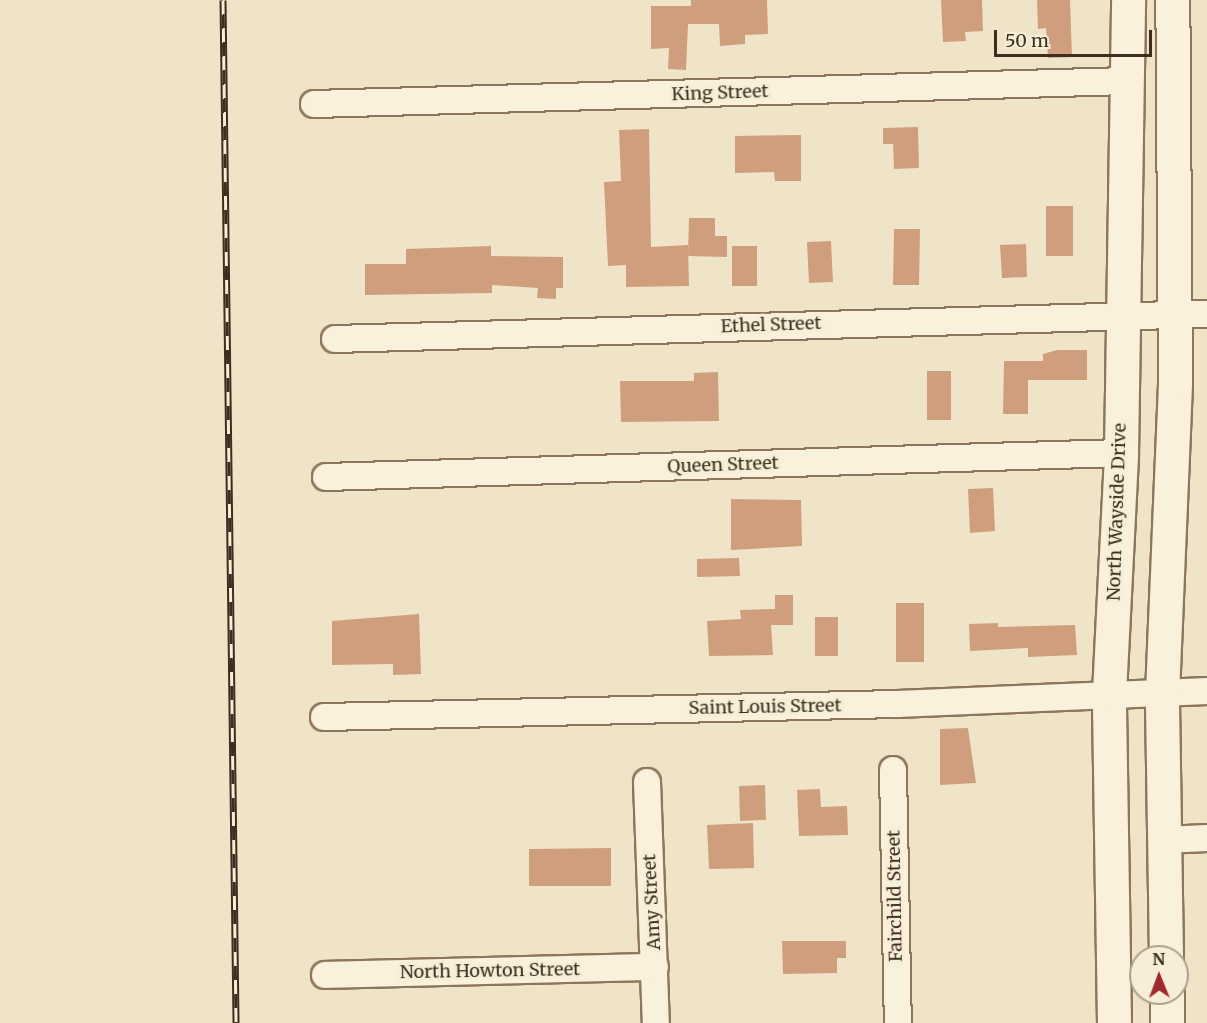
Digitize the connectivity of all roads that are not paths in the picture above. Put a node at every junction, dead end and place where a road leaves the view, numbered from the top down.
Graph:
1 (1128, 0) edge
2 (1172, 0) edge
3 (1126, 81) junction
4 (314, 104) dead end
5 (1175, 314) junction
6 (1207, 314) edge
7 (1124, 315) junction
8 (335, 339) dead end
9 (1121, 453) junction
10 (326, 477) dead end
11 (1207, 691) edge
12 (1109, 693) junction
13 (1162, 694) junction
14 (324, 717) dead end
15 (892, 770) dead end
16 (647, 782) dead end
17 (1207, 838) edge
18 (1164, 840) junction
19 (1166, 945) edge
20 (655, 967) junction
21 (325, 975) dead end
22 (1167, 1005) edge
23 (656, 1023) edge
24 (898, 1023) edge
25 (1114, 1023) edge
26 (1167, 1023) edge

1 - 3 main road, North Wayside Drive
2 - 5 main road
3 - 4 street, King Street
3 - 7 main road, North Wayside Drive
5 - 6 street, Ethel Street
5 - 7 street, Ethel Street
5 - 13 main road
7 - 8 street, Ethel Street
7 - 9 main road, North Wayside Drive
9 - 10 street, Queen Street
9 - 12 main road, North Wayside Drive
11 - 13 street, Saint Louis Street
12 - 13 street, Saint Louis Street
12 - 14 street, Saint Louis Street
12 - 25 main road, North Wayside Drive
13 - 18 main road
15 - 24 street, Fairchild Street
16 - 20 street, Amy Street
17 - 18 street
18 - 19 main road
20 - 21 street, North Howton Street
20 - 23 street, Amy Street
22 - 26 main road

